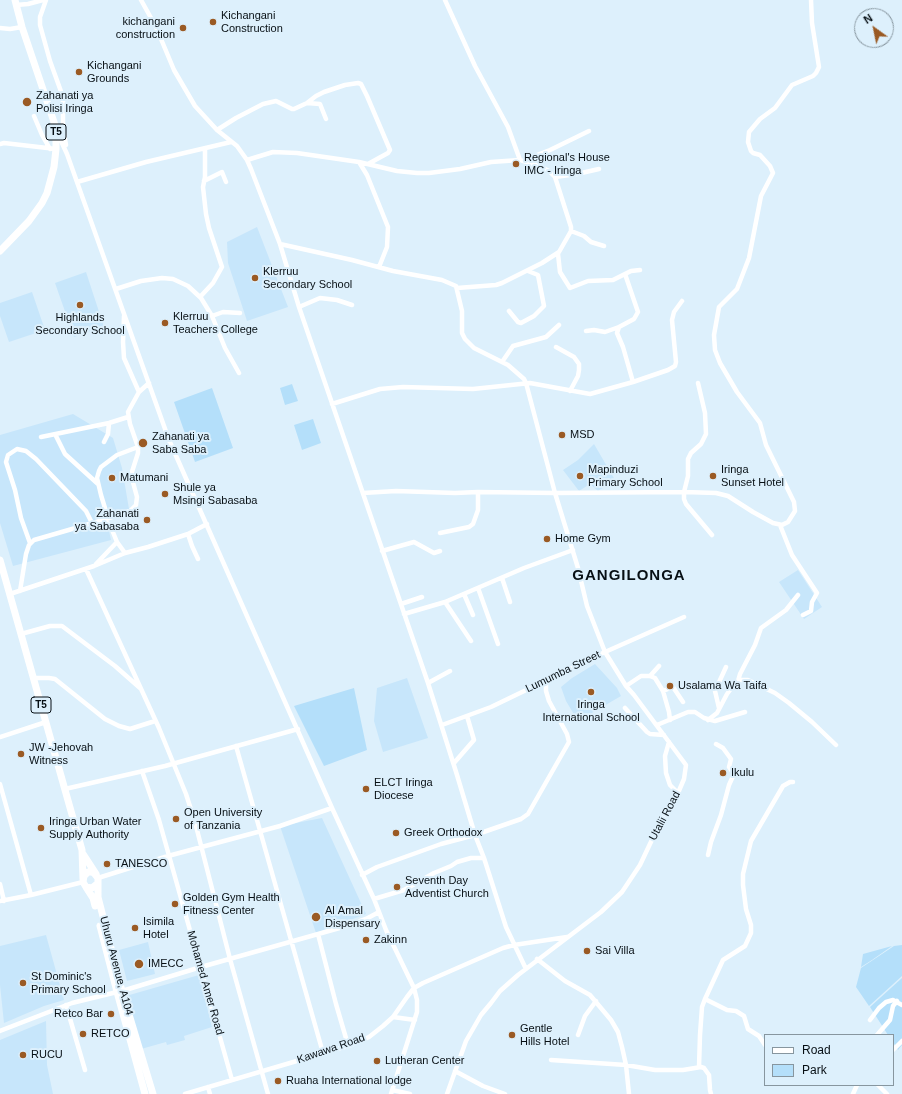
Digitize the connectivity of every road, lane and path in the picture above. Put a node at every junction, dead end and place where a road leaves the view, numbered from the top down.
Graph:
1 (43, 0) edge
2 (46, 0) edge
3 (141, 0) edge
4 (445, 0) edge
5 (811, 0) edge
6 (28, 2) edge
7 (15, 3) edge
8 (22, 27) junction
9 (0, 28) edge
10 (307, 103) junction
11 (34, 116) dead end
12 (326, 119) dead end
13 (56, 128) junction
14 (217, 130) junction
15 (589, 131) dead end
16 (231, 142) junction
17 (0, 144) edge
18 (53, 149) junction
19 (205, 149) junction
20 (67, 154) junction
21 (247, 160) junction
22 (520, 160) junction
23 (528, 161) junction
24 (359, 162) junction
25 (368, 164) junction
26 (599, 169) dead end
27 (555, 177) junction
28 (204, 181) junction
29 (77, 182) junction
30 (226, 182) dead end
31 (571, 231) junction
32 (280, 244) junction
33 (604, 246) dead end
34 (0, 251) edge
35 (558, 254) junction
36 (380, 267) junction
37 (640, 270) dead end
38 (528, 271) junction
39 (625, 274) junction
40 (457, 288) junction
41 (116, 289) junction
42 (200, 297) junction
43 (682, 300) dead end
44 (352, 305) dead end
45 (299, 307) junction
46 (124, 311) junction
47 (509, 311) dead end
48 (240, 313) dead end
49 (212, 316) junction
50 (559, 325) dead end
51 (619, 327) junction
52 (586, 331) dead end
53 (556, 347) dead end
54 (502, 362) junction
55 (239, 373) dead end
56 (633, 382) junction
57 (149, 383) junction
58 (526, 383) junction
59 (698, 383) dead end
60 (570, 391) junction
61 (139, 392) junction
62 (332, 404) junction
63 (128, 417) junction
64 (110, 423) junction
65 (55, 434) junction
66 (41, 437) dead end
67 (104, 442) dead end
68 (138, 447) junction
69 (99, 486) junction
70 (478, 492) junction
71 (684, 492) junction
72 (555, 493) junction
73 (363, 494) junction
74 (108, 518) junction
75 (103, 520) junction
76 (92, 523) junction
77 (207, 524) junction
78 (780, 525) junction
79 (440, 533) dead end
80 (188, 534) junction
81 (712, 535) dead end
82 (117, 542) junction
83 (30, 543) junction
84 (573, 550) junction
85 (382, 551) junction
86 (440, 551) dead end
87 (126, 552) junction
88 (198, 559) dead end
89 (0, 560) edge
90 (94, 566) junction
91 (86, 569) junction
92 (502, 578) junction
93 (478, 588) junction
94 (20, 590) junction
95 (10, 594) junction
96 (464, 594) junction
97 (798, 595) dead end
98 (422, 597) dead end
99 (445, 602) junction
100 (510, 602) dead end
101 (401, 604) junction
102 (404, 614) junction
103 (472, 615) dead end
104 (803, 615) dead end
105 (684, 617) dead end
106 (20, 634) junction
107 (471, 640) dead end
108 (498, 644) dead end
109 (605, 652) junction
110 (658, 666) dead end
111 (726, 667) dead end
112 (450, 671) dead end
113 (650, 676) junction
114 (34, 678) junction
115 (546, 680) junction
116 (738, 681) junction
117 (428, 683) junction
118 (626, 686) junction
119 (141, 689) junction
120 (662, 691) junction
121 (683, 702) dead end
122 (625, 708) dead end
123 (719, 708) junction
124 (745, 712) dead end
125 (467, 716) junction
126 (670, 720) junction
127 (708, 720) junction
128 (155, 721) junction
129 (46, 722) junction
130 (442, 725) junction
131 (657, 725) junction
132 (298, 729) junction
133 (664, 735) junction
134 (0, 737) edge
135 (669, 742) junction
136 (716, 744) dead end
137 (836, 745) dead end
138 (236, 746) junction
139 (454, 763) junction
140 (173, 764) junction
141 (142, 771) junction
142 (793, 782) dead end
143 (0, 784) edge
144 (65, 789) junction
145 (678, 794) junction
146 (332, 808) junction
147 (259, 831) junction
148 (475, 835) junction
149 (201, 847) junction
150 (82, 850) junction
151 (708, 855) dead end
152 (168, 856) junction
153 (484, 858) junction
154 (362, 875) junction
155 (97, 879) junction
156 (84, 883) junction
157 (0, 884) edge
158 (31, 895) junction
159 (374, 899) junction
160 (2, 901) edge
161 (379, 912) junction
162 (318, 934) junction
163 (570, 936) junction
164 (291, 941) junction
165 (514, 945) junction
166 (230, 959) junction
167 (537, 959) junction
168 (201, 967) junction
169 (526, 969) junction
170 (414, 988) junction
171 (120, 992) junction
172 (705, 999) junction
173 (596, 1001) junction
174 (897, 1001) junction
175 (66, 1005) junction
176 (902, 1005) edge
177 (393, 1017) junction
178 (415, 1020) junction
179 (870, 1020) dead end
180 (0, 1031) edge
181 (877, 1034) edge
182 (578, 1035) dead end
183 (902, 1041) edge
184 (764, 1044) edge
185 (348, 1045) junction
186 (894, 1049) edge
187 (323, 1053) junction
188 (551, 1060) dead end
189 (626, 1065) junction
190 (699, 1067) junction
191 (85, 1070) dead end
192 (262, 1071) junction
193 (455, 1071) junction
194 (232, 1080) junction
195 (879, 1086) edge
196 (208, 1087) junction
197 (392, 1092) edge
198 (146, 1094) edge
199 (153, 1094) edge
200 (185, 1094) edge
201 (210, 1094) edge
202 (268, 1094) edge
203 (410, 1094) edge
204 (447, 1094) edge
205 (505, 1094) edge
206 (629, 1094) edge
207 (711, 1094) edge
208 (887, 1094) edge

1 - 6 street
2 - 20 street
3 - 14 street
4 - 22 street
5 - 78 street
6 - 7 street
7 - 8 highway, T5
8 - 9 street
8 - 13 highway, T5
10 - 12 street
10 - 14 street
10 - 25 street
11 - 18 street
13 - 18 highway, T5
13 - 20 street
14 - 16 street
15 - 23 street
16 - 19 street
16 - 21 street
17 - 18 street
18 - 34 highway, T5
19 - 28 street
19 - 29 street
20 - 29 street
21 - 24 street
21 - 32 street
22 - 23 street
22 - 25 street
23 - 27 street
24 - 25 street
24 - 36 street
26 - 27 street
27 - 31 street
28 - 30 street
28 - 42 street
29 - 41 street
31 - 33 street
31 - 35 street
32 - 36 street
32 - 45 street
35 - 38 street
35 - 39 street
36 - 40 street
37 - 39 street
38 - 40 street
38 - 47 street
39 - 51 street
40 - 54 street
41 - 42 street
41 - 46 street
42 - 49 street
43 - 56 street
44 - 45 street
45 - 62 street
46 - 57 street
46 - 61 street
48 - 49 street
49 - 55 street
50 - 54 street
51 - 52 street
51 - 56 street
53 - 60 street
54 - 58 street
56 - 60 street
57 - 61 street
57 - 77 street
58 - 60 street
58 - 62 street
58 - 72 street, Utalii Road
59 - 71 street
61 - 63 street
62 - 73 street
63 - 64 street
63 - 68 street
64 - 65 street
64 - 67 street
65 - 66 street
65 - 69 street
68 - 69 street
68 - 74 street
69 - 74 street
70 - 72 street
70 - 73 street
70 - 79 street
71 - 72 street
71 - 78 street
71 - 81 street
72 - 84 street, Utalii Road
73 - 85 street
74 - 75 street
75 - 76 street
75 - 82 street
76 - 83 street
76 - 83 street
77 - 80 street
77 - 132 street
78 - 104 street
80 - 87 street
80 - 88 street
82 - 87 street
82 - 90 street
83 - 94 street
84 - 92 street
84 - 109 street, Utalii Road
85 - 86 street
85 - 101 street
87 - 90 street
89 - 95 highway, T5
90 - 91 street
91 - 94 street
91 - 119 street
92 - 93 street
92 - 100 street
93 - 96 street
93 - 108 street
94 - 95 street
95 - 106 highway, T5
96 - 99 street
96 - 103 street
97 - 116 street
98 - 101 street
99 - 102 street
99 - 107 street
101 - 102 street
102 - 117 street
105 - 109 street, Lumumba Street
106 - 114 highway, T5
106 - 119 street
109 - 115 street, Lumumba Street
109 - 118 street, Utalii Road
110 - 113 street
111 - 123 street
112 - 117 street
113 - 118 street
113 - 120 street
114 - 128 street
114 - 129 highway, T5
115 - 125 street, Lumumba Street
115 - 148 street
116 - 123 street
116 - 137 street
117 - 130 street
118 - 131 street, Utalii Road
119 - 128 street
120 - 121 street
120 - 126 street
122 - 133 street
123 - 127 street
124 - 127 street
125 - 130 street, Lumumba Street
125 - 139 street
126 - 127 street
126 - 131 street
128 - 140 street
129 - 134 street
129 - 144 highway, T5
130 - 139 street
131 - 133 street, Utalii Road
132 - 138 street
132 - 146 street
133 - 135 street, Utalii Road
135 - 145 street
135 - 145 street, Utalii Road
136 - 151 street
138 - 140 street
138 - 147 street
139 - 148 street
140 - 141 street
140 - 149 street
141 - 144 street
141 - 152 street, Mohamed Amer Road
142 - 172 street
143 - 158 street
144 - 150 highway, T5
145 - 163 street, Utalii Road
146 - 147 street
146 - 154 street
147 - 149 street
147 - 164 street
148 - 153 street
148 - 154 street
149 - 152 street
149 - 166 street
150 - 155 highway, T5
150 - 156 highway, T5
152 - 155 street
152 - 168 street, Mohamed Amer Road
153 - 159 street
153 - 165 street
154 - 159 street
155 - 156 highway
155 - 156 highway
155 - 171 highway, Uhuru Avenue, A104 / T5
156 - 158 street
156 - 171 highway, Uhuru Avenue, A104 / T5
157 - 160 street
158 - 160 street
159 - 161 street
161 - 162 street
161 - 170 street
162 - 164 street
162 - 185 street
163 - 165 street, Kawawa Road
163 - 167 street, Utalii Road
164 - 166 street
164 - 187 street
165 - 169 street
165 - 170 street, Kawawa Road
166 - 168 street
166 - 192 street
167 - 169 street, Utalii Road
167 - 173 street
168 - 171 street
168 - 194 street, Mohamed Amer Road
169 - 193 street, Utalii Road
170 - 177 street, Kawawa Road
170 - 178 street
171 - 175 street
171 - 198 highway, Uhuru Avenue, A104 / T5
171 - 199 highway, Uhuru Avenue, A104 / T5
172 - 184 street
172 - 190 street
173 - 182 street
173 - 189 street
174 - 176 street
174 - 179 street
174 - 181 street
175 - 180 street
175 - 191 street
177 - 178 street
177 - 185 street, Kawawa Road
178 - 197 street
183 - 186 street
185 - 187 street, Kawawa Road
187 - 192 street, Kawawa Road
188 - 189 street
189 - 190 street
189 - 206 street
190 - 207 street
192 - 194 street, Kawawa Road
192 - 202 street
193 - 204 street, Utalii Road
193 - 205 street
194 - 196 street, Kawawa Road
195 - 208 street
196 - 200 street, Kawawa Road
196 - 201 street
197 - 203 street

